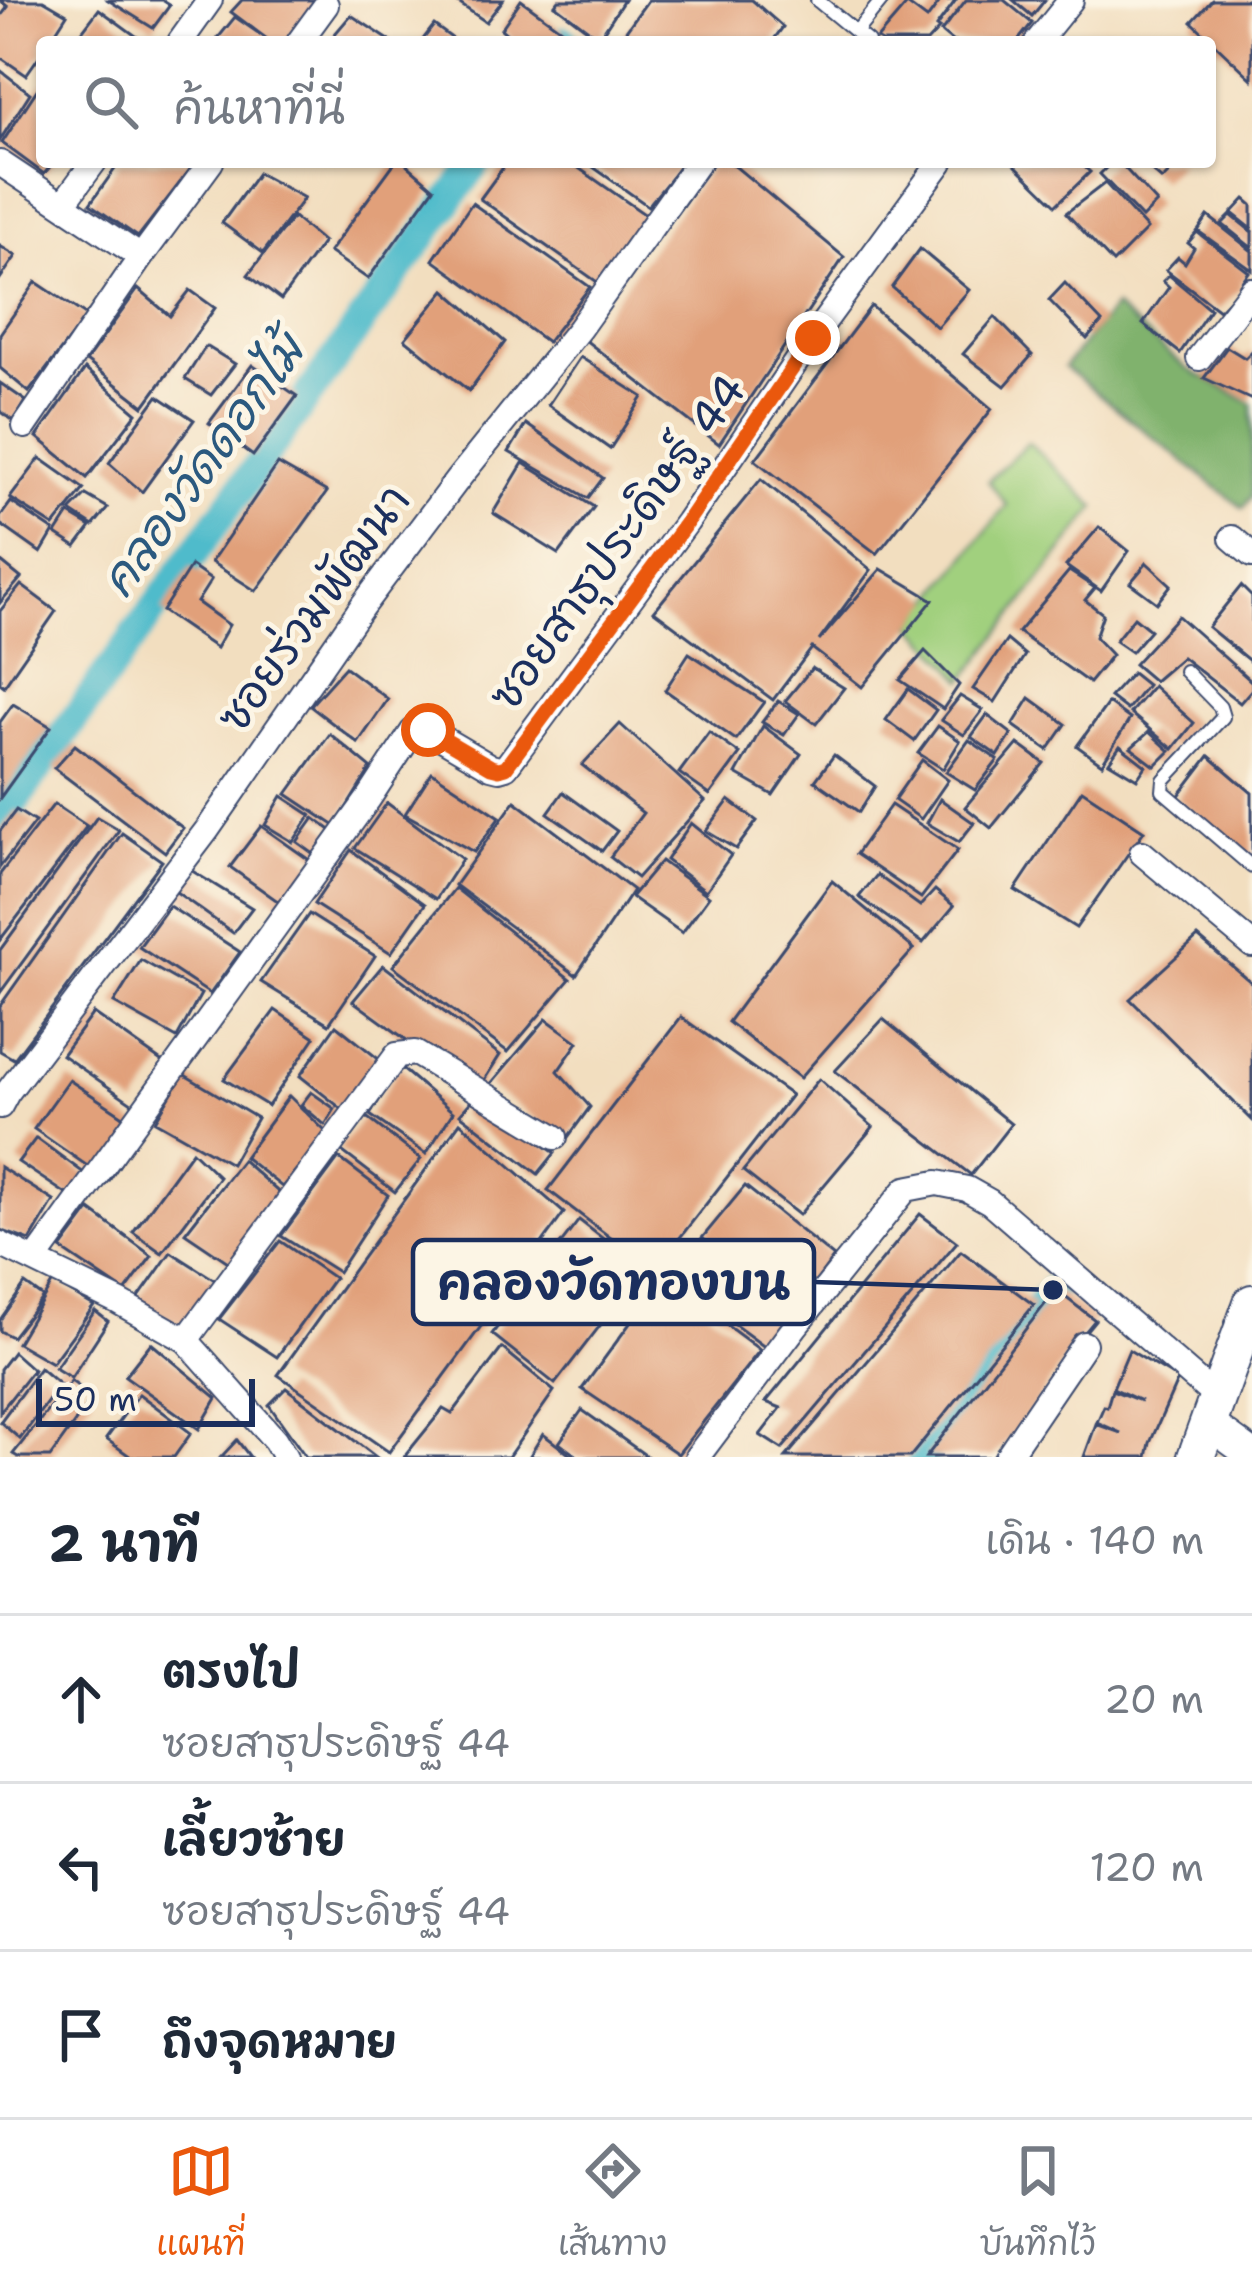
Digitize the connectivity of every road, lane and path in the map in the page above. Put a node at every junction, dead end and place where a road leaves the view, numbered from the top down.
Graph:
1 (210, 0) edge
2 (818, 0) edge
3 (882, 0) edge
4 (1072, 0) edge
5 (326, 5) dead end
6 (856, 32) junction
7 (184, 36) edge
8 (303, 36) edge
9 (861, 36) edge
10 (1042, 36) edge
11 (0, 163) edge
12 (90, 168) edge
13 (208, 168) edge
14 (694, 168) edge
15 (937, 168) edge
16 (63, 204) junction
17 (141, 257) junction
18 (1252, 290) edge
19 (1199, 358) dead end
20 (25, 426) dead end
21 (1232, 538) dead end
22 (1252, 555) edge
23 (1185, 671) dead end
24 (1142, 853) dead end
25 (1252, 867) edge
26 (1252, 945) edge
27 (0, 1106) edge
28 (555, 1137) dead end
29 (0, 1244) edge
30 (36, 1259) junction
31 (1252, 1303) edge
32 (186, 1340) junction
33 (1084, 1344) dead end
34 (1207, 1426) edge
35 (1252, 1455) edge
36 (285, 1457) edge
37 (697, 1457) edge
38 (1007, 1457) edge

1 - 7 street
2 - 6 lane
3 - 6 lane
4 - 10 street
5 - 8 street
6 - 9 lane
11 - 16 street
12 - 16 street
13 - 17 street
14 - 27 street, ซอยร่วมพัฒนา
15 - 30 street, ซอยสาธุประดิษฐ์ 44
16 - 17 street
17 - 20 street
18 - 19 street
21 - 22 street
23 - 25 lane
24 - 26 street
28 - 32 street
29 - 30 street
30 - 32 street
31 - 34 main road
32 - 36 street
33 - 38 street
34 - 35 street
34 - 37 street

